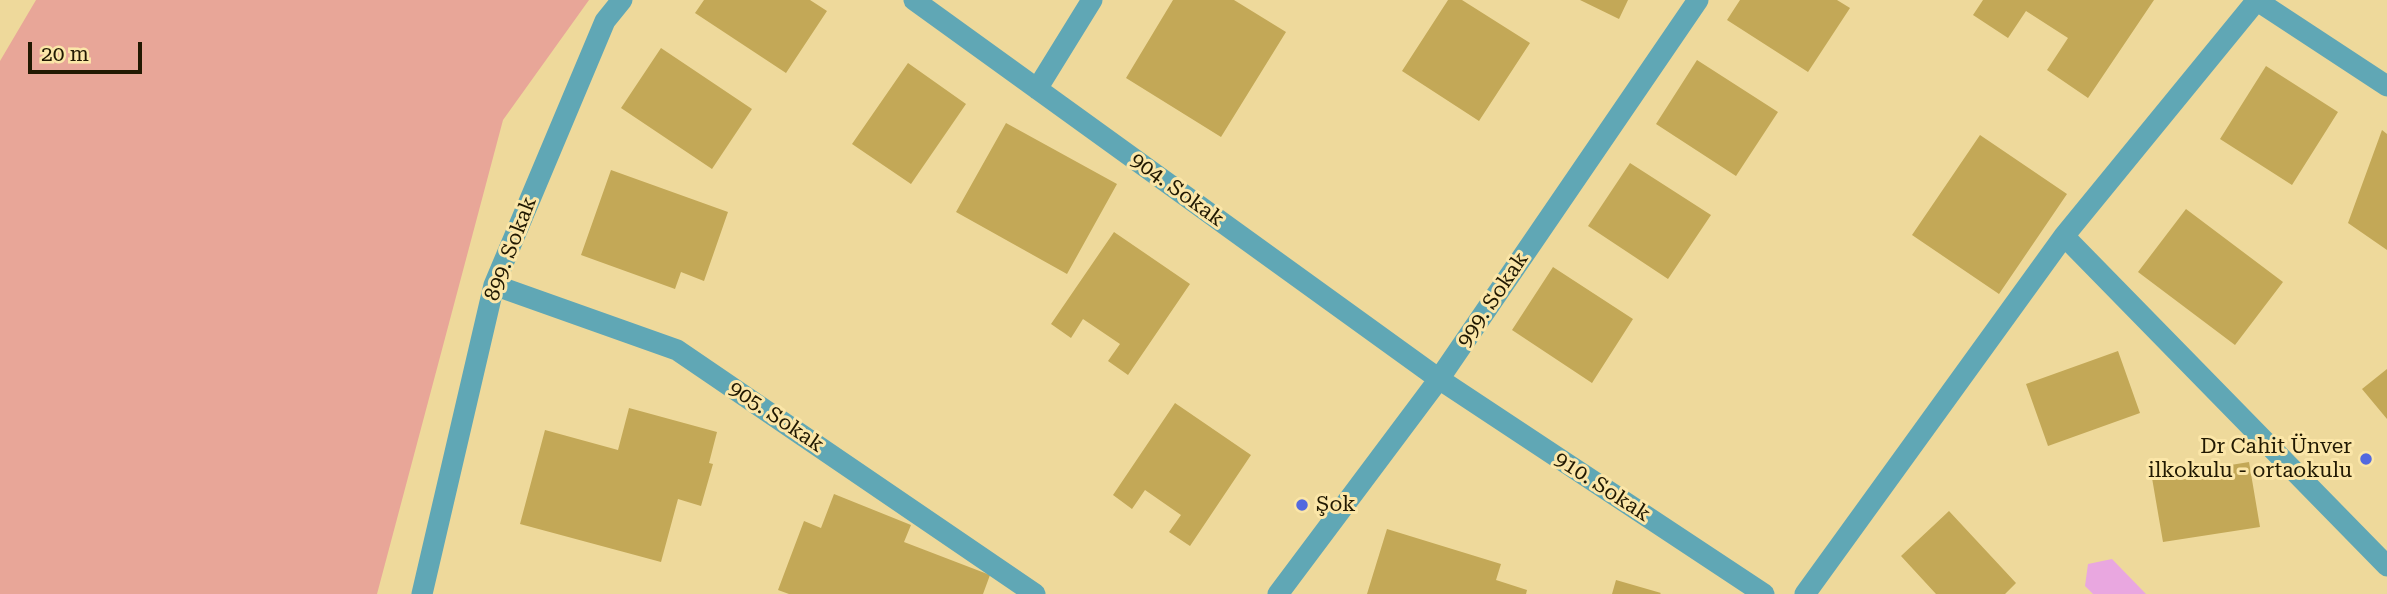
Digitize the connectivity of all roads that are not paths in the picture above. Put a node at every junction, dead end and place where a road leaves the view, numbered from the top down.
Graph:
1 (622, 0) edge
2 (914, 0) edge
3 (1092, 0) edge
4 (1698, 0) edge
5 (2256, 0) edge
6 (2387, 86) edge
7 (1037, 89) junction
8 (2064, 236) junction
9 (494, 285) junction
10 (1439, 379) junction
11 (2387, 566) edge
12 (422, 594) edge
13 (1035, 594) edge
14 (1278, 594) edge
15 (1764, 594) edge
16 (1805, 594) edge

1 - 9 street, 899. Sokak
2 - 7 street, 904. Sokak
3 - 7 street
4 - 10 street, 999. Sokak
5 - 6 street
5 - 8 street
7 - 10 street, 904. Sokak
8 - 11 street
8 - 16 street
9 - 12 street, 899. Sokak
9 - 13 street, 905. Sokak
10 - 14 street, 999. Sokak
10 - 15 street, 910. Sokak

